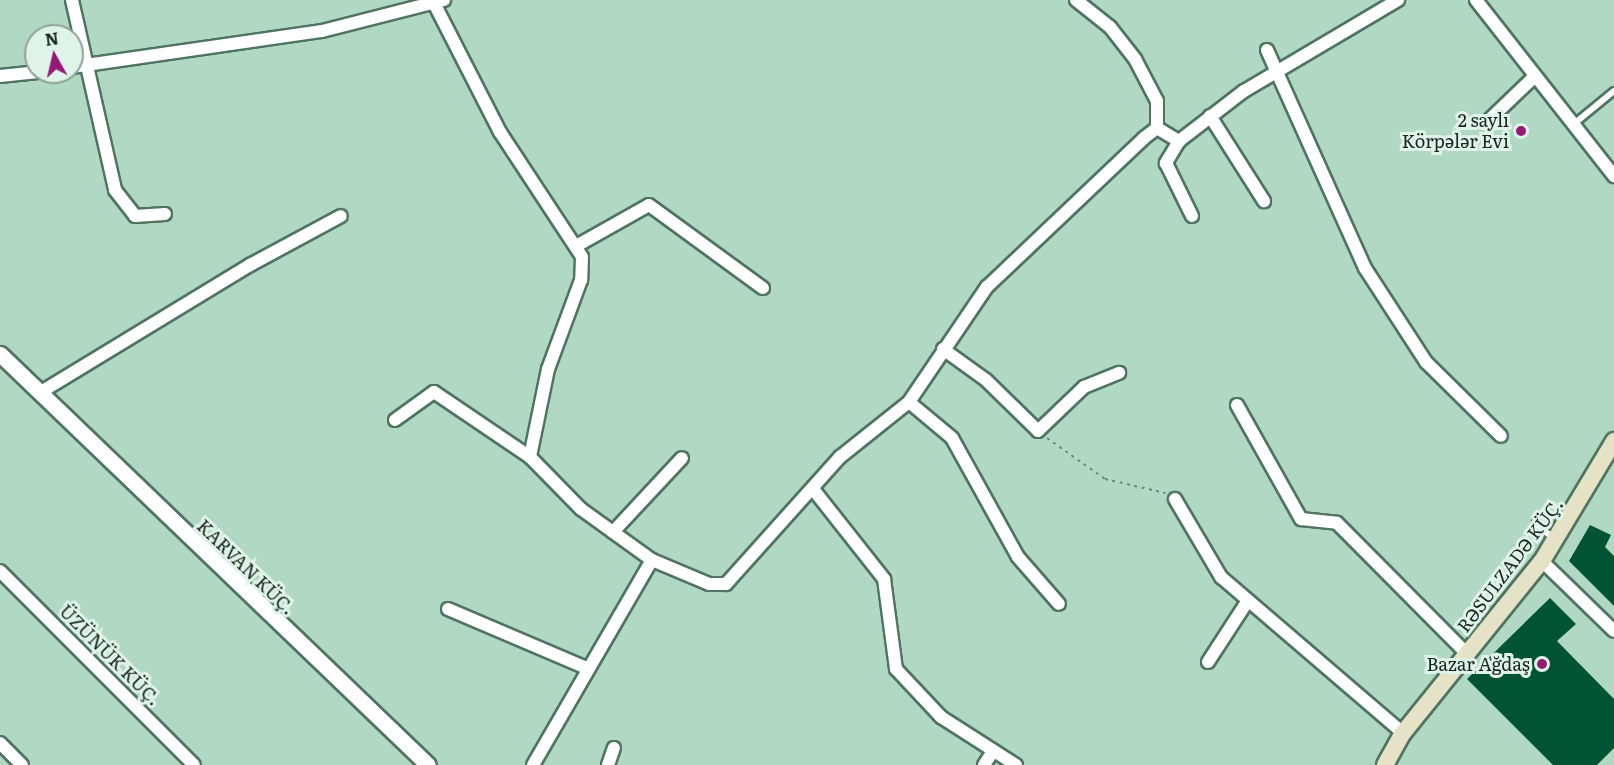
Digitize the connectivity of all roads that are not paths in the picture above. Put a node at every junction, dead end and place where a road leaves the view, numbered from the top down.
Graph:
1 (72, 0) edge
2 (1076, 0) edge
3 (1398, 0) edge
4 (1476, 0) edge
5 (439, 2) edge
6 (1267, 50) dead end
7 (84, 65) edge
8 (87, 65) junction
9 (1277, 72) junction
10 (24, 73) edge
11 (0, 76) edge
12 (1533, 78) junction
13 (1614, 91) edge
14 (1210, 116) junction
15 (1488, 121) dead end
16 (1575, 123) junction
17 (1157, 128) junction
18 (1179, 141) junction
19 (1614, 176) edge
20 (1264, 201) dead end
21 (165, 214) dead end
22 (341, 216) dead end
23 (1192, 216) dead end
24 (578, 244) junction
25 (763, 288) dead end
26 (943, 349) junction
27 (0, 354) edge
28 (1119, 373) dead end
29 (41, 392) junction
30 (909, 402) junction
31 (1237, 405) dead end
32 (395, 420) dead end
33 (1501, 436) dead end
34 (1614, 441) edge
35 (530, 457) junction
36 (682, 458) dead end
37 (813, 489) junction
38 (1175, 499) road end
39 (1536, 523) dead end
40 (614, 532) junction
41 (1556, 541) junction
42 (652, 560) junction
43 (1542, 561) junction
44 (0, 571) edge
45 (1247, 602) junction
46 (1059, 604) dead end
47 (448, 609) dead end
48 (1614, 631) edge
49 (1467, 654) junction
50 (1208, 662) dead end
51 (586, 668) junction
52 (1403, 733) junction
53 (0, 743) edge
54 (614, 748) dead end
55 (993, 751) junction
56 (22, 765) edge
57 (194, 765) edge
58 (428, 765) edge
59 (533, 765) edge
60 (608, 765) edge
61 (984, 765) edge
62 (1016, 765) edge
63 (1385, 765) edge

1 - 8 street
2 - 17 street
3 - 9 street
4 - 12 street
5 - 8 street
5 - 24 street
6 - 9 street
7 - 8 street
8 - 21 street
9 - 14 street
9 - 33 street
10 - 11 street
12 - 15 street
12 - 16 street
13 - 16 lane
14 - 18 street
14 - 20 street
16 - 19 street
17 - 18 street
17 - 26 street
18 - 23 street
22 - 29 street
24 - 25 street
24 - 35 street
26 - 28 street
26 - 30 street
27 - 29 street, KARVAN KÜÇ.
29 - 58 street, KARVAN KÜÇ.
30 - 37 street
30 - 46 street
31 - 49 street
32 - 35 street
34 - 41 main road, RƏSULZADƏ KÜÇ.
35 - 40 street
36 - 40 street
37 - 42 street
37 - 55 street
38 - 45 street
39 - 41 lane
40 - 42 street
41 - 43 main road, RƏSULZADƏ KÜÇ.
42 - 51 street
43 - 48 street
43 - 49 main road, RƏSULZADƏ KÜÇ.
44 - 57 street, ÜZÜNÜK KÜÇ.
45 - 50 street
45 - 52 street
47 - 51 street
49 - 52 main road, RƏSULZADƏ KÜÇ.
51 - 59 street
52 - 63 main road, RƏSULZADƏ KÜÇ.
53 - 56 street
54 - 60 street
55 - 61 street
55 - 62 street

